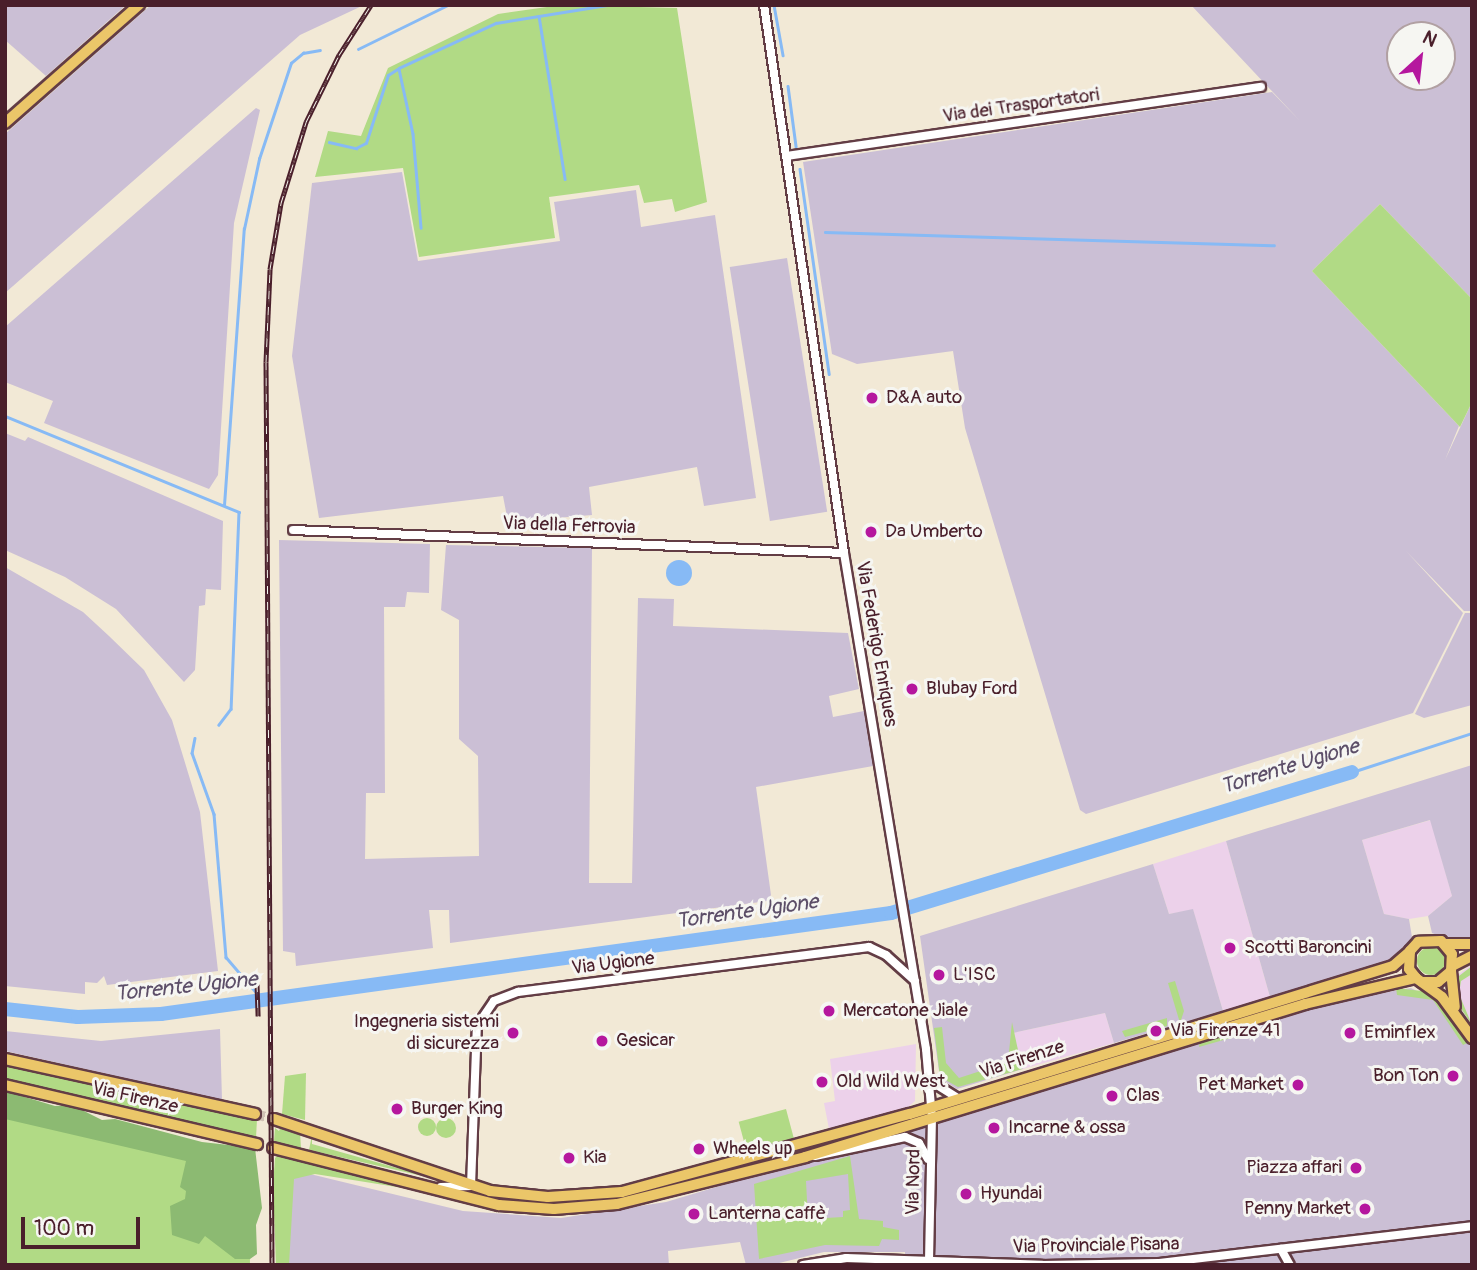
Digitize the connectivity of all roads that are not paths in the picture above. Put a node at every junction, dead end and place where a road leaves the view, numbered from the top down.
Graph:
1 (139, 5) edge
2 (764, 5) edge
3 (1261, 87) dead end
4 (5, 123) edge
5 (787, 156) junction
6 (293, 530) dead end
7 (845, 553) junction
8 (1446, 944) junction
9 (1472, 944) edge
10 (1410, 951) junction
11 (1472, 956) edge
12 (1452, 969) junction
13 (1419, 980) junction
14 (915, 981) junction
15 (1457, 1013) junction
16 (1472, 1038) edge
17 (5, 1059) edge
18 (929, 1079) junction
19 (5, 1085) edge
20 (959, 1099) junction
21 (932, 1112) junction
22 (256, 1114) tunnel mouth
23 (274, 1119) tunnel mouth
24 (257, 1144) dead end
25 (273, 1148) dead end
26 (805, 1157) junction
27 (929, 1164) junction
28 (432, 1186) junction
29 (471, 1186) junction
30 (1472, 1226) edge
31 (1281, 1249) junction
32 (929, 1258) junction
33 (900, 1261) edge
34 (990, 1264) edge
35 (803, 1265) edge
36 (1290, 1265) edge

1 - 4 main road
2 - 5 street, Via Federigo Enriques
3 - 5 street, Via dei Trasportatori
5 - 7 street, Via Federigo Enriques
6 - 7 street, Via della Ferrovia
7 - 14 street, Via Federigo Enriques
8 - 9 main road
8 - 10 main road
8 - 12 main road
10 - 13 main road
10 - 20 main road, Via Firenze
11 - 12 main road
12 - 13 main road
12 - 15 main road
13 - 15 main road
13 - 21 main road, Via Firenze
14 - 18 street, Via Federigo Enriques
14 - 29 street, Via Ugione
15 - 16 main road
17 - 22 main road, Via Firenze
18 - 20 street
18 - 21 street, Via Federigo Enriques
19 - 24 main road, Via Firenze
20 - 21 main road, Via Firenze
21 - 26 main road, Via Firenze
21 - 27 street, Via Nord
21 - 29 main road, Via Firenze
23 - 29 main road, Via Firenze
25 - 28 main road, Via Firenze
26 - 27 street, Via Firenze
26 - 28 main road, Via Firenze
27 - 32 street, Via Nord
28 - 29 street, Via Firenze
30 - 31 street, Via Provinciale Pisana
31 - 34 street, Via Provinciale Pisana
31 - 36 street
32 - 33 street, Via Provinciale Pisana
32 - 34 street, Via Provinciale Pisana
33 - 35 street, Via Provinciale Pisana

